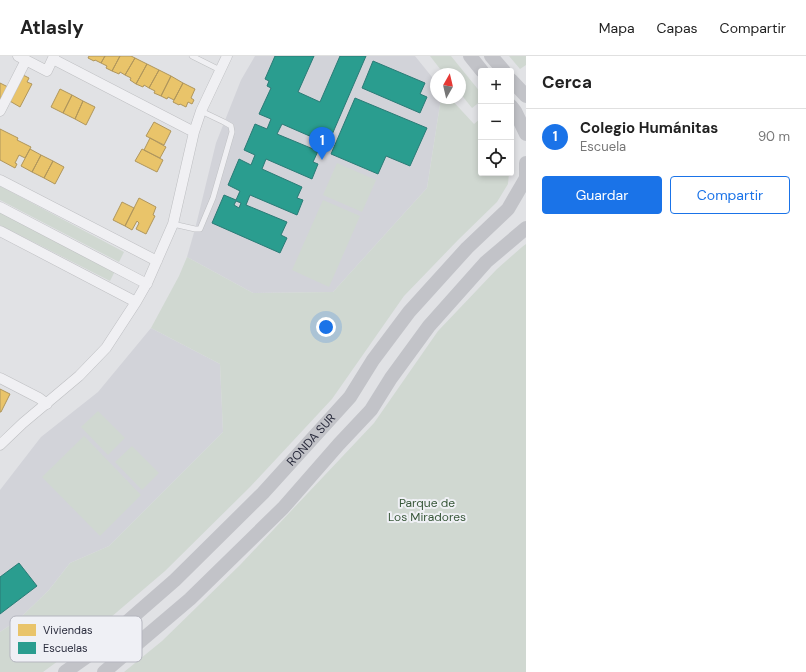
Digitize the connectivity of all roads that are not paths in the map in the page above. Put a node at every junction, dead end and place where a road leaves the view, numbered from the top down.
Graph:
1 (192, 56) edge
2 (227, 56) edge
3 (470, 56) edge
4 (491, 56) edge
5 (54, 57) edge
6 (22, 58) edge
7 (480, 68) edge
8 (501, 68) edge
9 (220, 70) junction
10 (514, 83) edge
11 (526, 96) edge
12 (514, 110) edge
13 (0, 111) edge
14 (201, 111) junction
15 (194, 132) junction
16 (526, 134) edge
17 (526, 164) edge
18 (526, 179) edge
19 (0, 180) edge
20 (0, 207) edge
21 (174, 224) junction
22 (526, 228) edge
23 (0, 231) edge
24 (157, 261) junction
25 (147, 284) junction
26 (136, 302) junction
27 (0, 378) edge
28 (47, 404) junction
29 (0, 445) edge
30 (134, 616) edge
31 (142, 640) edge
32 (79, 662) edge
33 (116, 662) edge
34 (65, 672) edge
35 (104, 672) edge

1 - 9 lane
2 - 9 street
3 - 7 main road
4 - 8 main road
5 - 6 street
5 - 15 street
6 - 13 street
9 - 14 street
10 - 11 main road
12 - 16 main road
14 - 15 street
14 - 21 lane
15 - 21 street
17 - 18 main road, RONDA SUR
18 - 30 main road, RONDA SUR
19 - 24 street
20 - 25 street
21 - 24 street
22 - 31 main road, RONDA SUR
23 - 26 street
24 - 25 street
25 - 26 street
26 - 28 street
27 - 28 street
28 - 29 street
32 - 34 main road, RONDA SUR
33 - 35 main road, RONDA SUR

